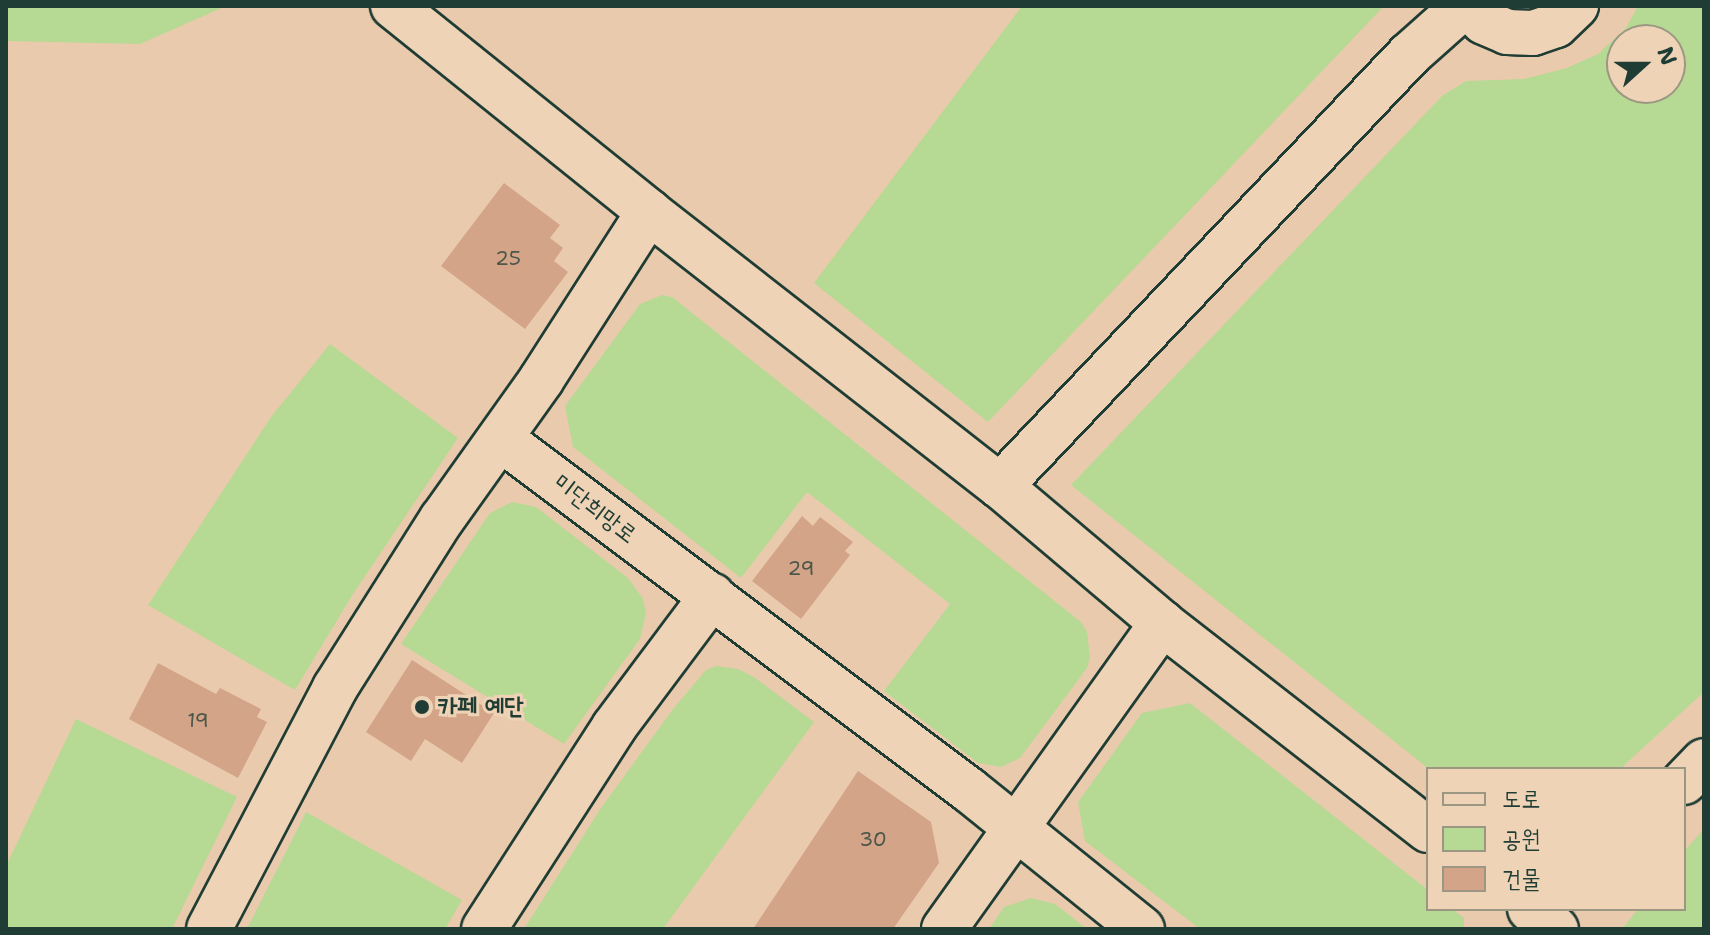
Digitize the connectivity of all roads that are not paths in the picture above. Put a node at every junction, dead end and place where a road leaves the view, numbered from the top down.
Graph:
1 (393, 6) edge
2 (1466, 6) edge
3 (1576, 6) edge
4 (649, 212) junction
5 (501, 439) junction
6 (1000, 486) junction
7 (712, 596) junction
8 (1162, 623) junction
9 (1704, 761) edge
10 (1686, 780) edge
11 (1015, 826) junction
12 (1426, 828) edge
13 (1533, 911) edge
14 (1575, 911) edge
15 (209, 929) edge
16 (484, 929) edge
17 (944, 929) edge
18 (1142, 929) edge
19 (1558, 929) edge

1 - 4 street
2 - 3 street
2 - 6 street
4 - 5 street
4 - 6 street
5 - 7 street, 미단희망로
5 - 15 street
6 - 8 street
7 - 11 street, 미단희망로
7 - 16 street
8 - 11 street
8 - 12 street
9 - 10 street
11 - 17 street
11 - 18 street, 미단희망로
13 - 19 street
14 - 19 street

